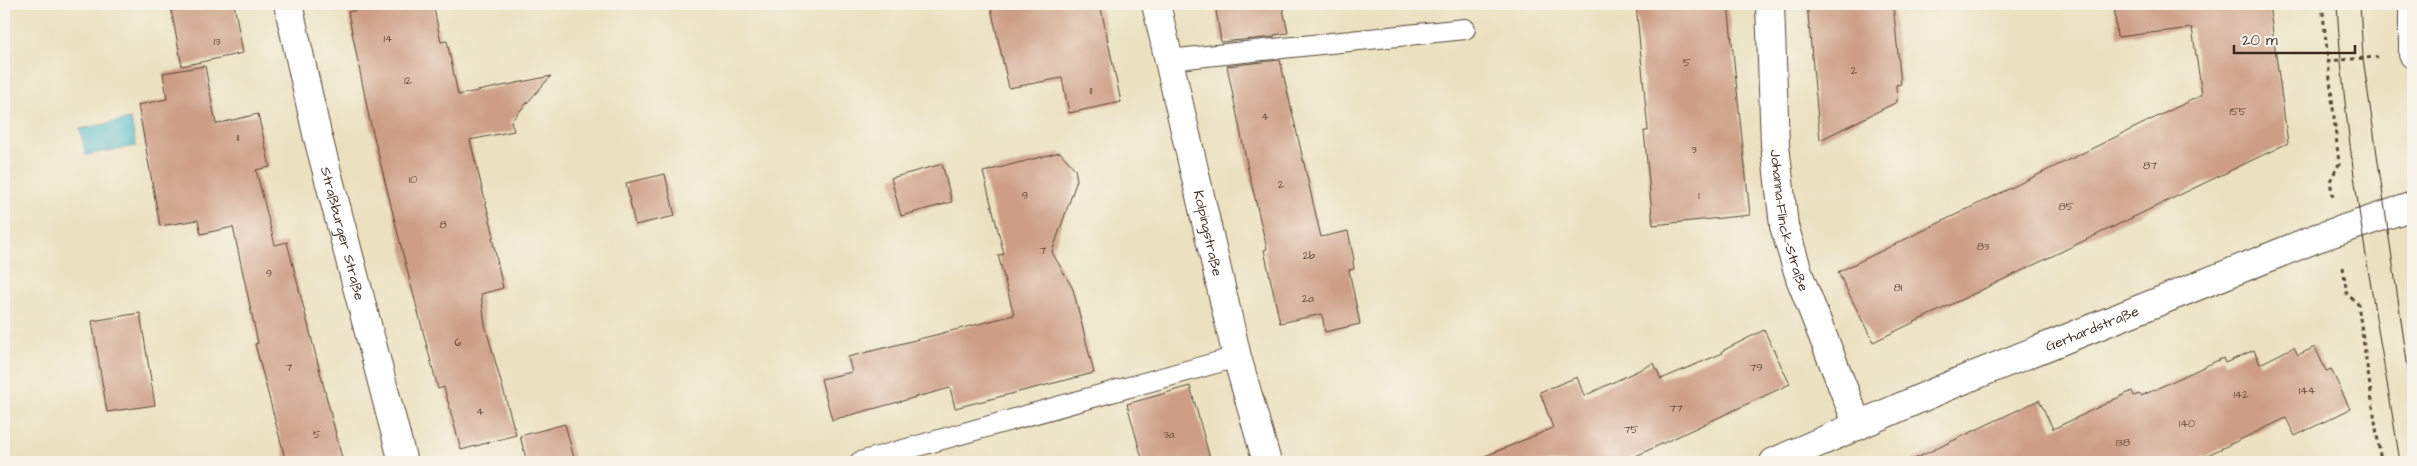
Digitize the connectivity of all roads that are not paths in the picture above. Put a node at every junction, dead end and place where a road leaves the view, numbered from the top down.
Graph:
1 (288, 4) edge
2 (1156, 4) edge
3 (1770, 4) edge
4 (2413, 4) edge
5 (1465, 29) dead end
6 (2413, 54) edge
7 (1168, 60) junction
8 (2413, 206) edge
9 (1237, 357) junction
10 (1858, 426) junction
11 (403, 462) edge
12 (860, 462) edge
13 (1267, 462) edge
14 (1774, 462) edge

1 - 11 street, Straßburger Straße
2 - 7 street, Kolpingstraße
3 - 10 street, Johanna-Flinck-Straße
4 - 6 street
5 - 7 lane
7 - 9 street, Kolpingstraße
8 - 10 street, Gerhardstraße
9 - 12 lane
9 - 13 street, Kolpingstraße
10 - 14 street, Gerhardstraße

